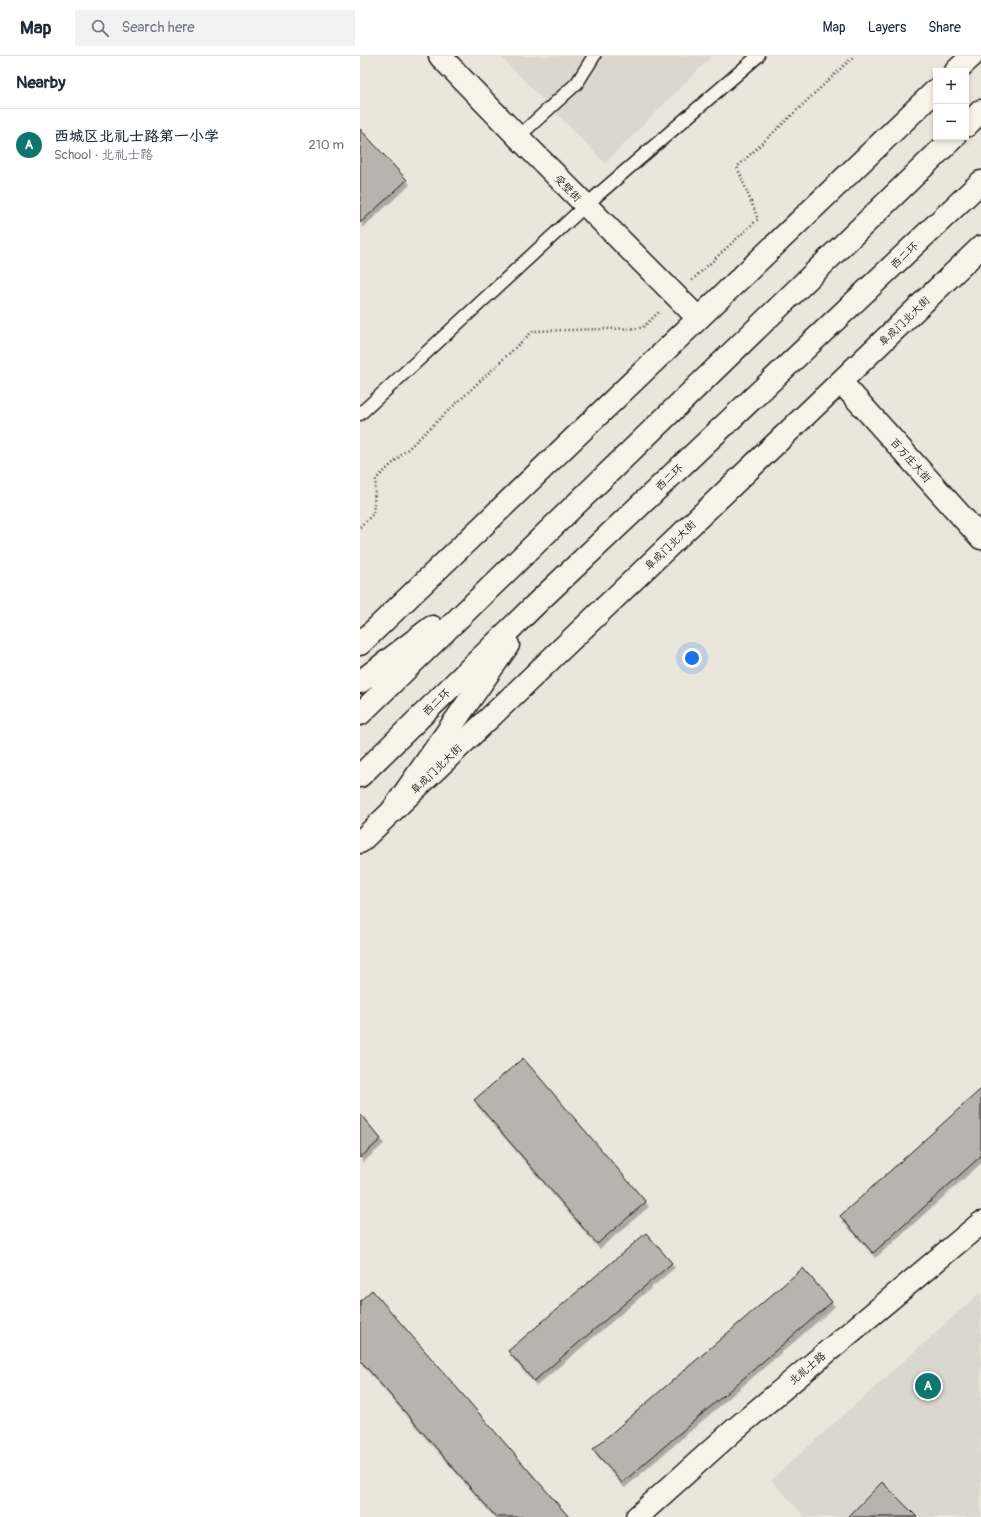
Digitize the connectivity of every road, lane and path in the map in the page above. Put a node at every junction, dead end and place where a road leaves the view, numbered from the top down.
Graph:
1 (440, 56) edge
2 (594, 56) edge
3 (758, 56) edge
4 (854, 56) edge
5 (972, 56) edge
6 (959, 68) edge
7 (933, 93) edge
8 (981, 111) edge
9 (969, 123) edge
10 (518, 137) junction
11 (951, 140) edge
12 (981, 182) edge
13 (981, 192) edge
14 (959, 203) junction
15 (586, 205) junction
16 (981, 247) edge
17 (676, 296) junction
18 (698, 318) junction
19 (841, 382) junction
20 (360, 414) edge
21 (360, 527) edge
22 (981, 538) edge
23 (509, 570) junction
24 (539, 601) junction
25 (360, 644) edge
26 (360, 682) edge
27 (360, 714) edge
28 (360, 776) edge
29 (392, 811) junction
30 (360, 842) edge
31 (981, 1223) edge
32 (636, 1517) edge

1 - 10 main road, 受壁街
2 - 10 lane
3 - 15 lane
4 - 17 path
5 - 6 main road
7 - 18 main road
8 - 9 main road
10 - 15 main road, 受壁街
11 - 23 main road
12 - 14 main road, 西二环
13 - 14 main road
14 - 24 main road, 西二环
15 - 17 main road, 受壁街
15 - 20 lane
16 - 19 main road, 阜成门北大街
17 - 18 main road, 受壁街
17 - 21 path
18 - 25 main road
19 - 22 main road, 百万庄大街
19 - 29 main road, 阜成门北大街
23 - 26 main road
23 - 27 main road
24 - 28 main road, 西二环
24 - 29 main road
29 - 30 main road, 阜成门北大街
31 - 32 main road, 北礼士路

